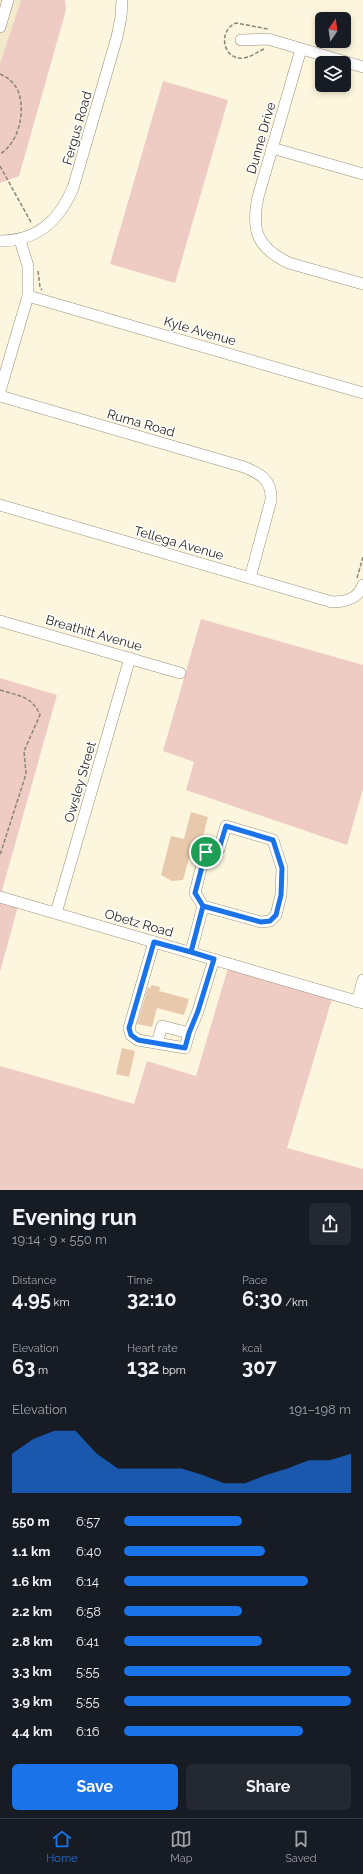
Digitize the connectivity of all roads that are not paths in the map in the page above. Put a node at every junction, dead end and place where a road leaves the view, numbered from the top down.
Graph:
1 (8, 0) edge
2 (122, 0) edge
3 (0, 27) edge
4 (241, 40) dead end
5 (301, 49) junction
6 (363, 67) edge
7 (272, 148) junction
8 (363, 174) edge
9 (25, 237) junction
10 (0, 241) edge
11 (363, 284) edge
12 (28, 296) junction
13 (0, 391) edge
14 (363, 393) edge
15 (0, 396) edge
16 (0, 505) edge
17 (250, 578) junction
18 (360, 582) edge
19 (0, 621) edge
20 (130, 658) junction
21 (180, 673) dead end
22 (0, 897) edge
23 (203, 906) junction
24 (56, 913) junction
25 (154, 942) junction
26 (191, 952) junction
27 (214, 959) junction
28 (363, 980) edge
29 (360, 1002) edge
30 (189, 1033) junction
31 (157, 1043) junction

1 - 3 street
2 - 9 street, Fergus Road
4 - 5 street
5 - 6 street
5 - 7 street, Dunne Drive
7 - 8 street
7 - 11 street, Dunne Drive
9 - 10 street
9 - 12 street
12 - 13 street
12 - 14 street, Kyle Avenue
15 - 17 street, Ruma Road
16 - 17 street, Tellega Avenue
17 - 18 street, Tellega Avenue
19 - 20 street, Breathitt Avenue
20 - 21 street, Breathitt Avenue
20 - 24 street, Owsley Street
22 - 24 street, Obetz Road
23 - 23 street
23 - 26 street
24 - 25 street, Obetz Road
25 - 26 street, Obetz Road
25 - 31 street
26 - 27 street, Obetz Road
27 - 29 street, Obetz Road
27 - 30 street
28 - 29 street
30 - 31 street
30 - 31 street

